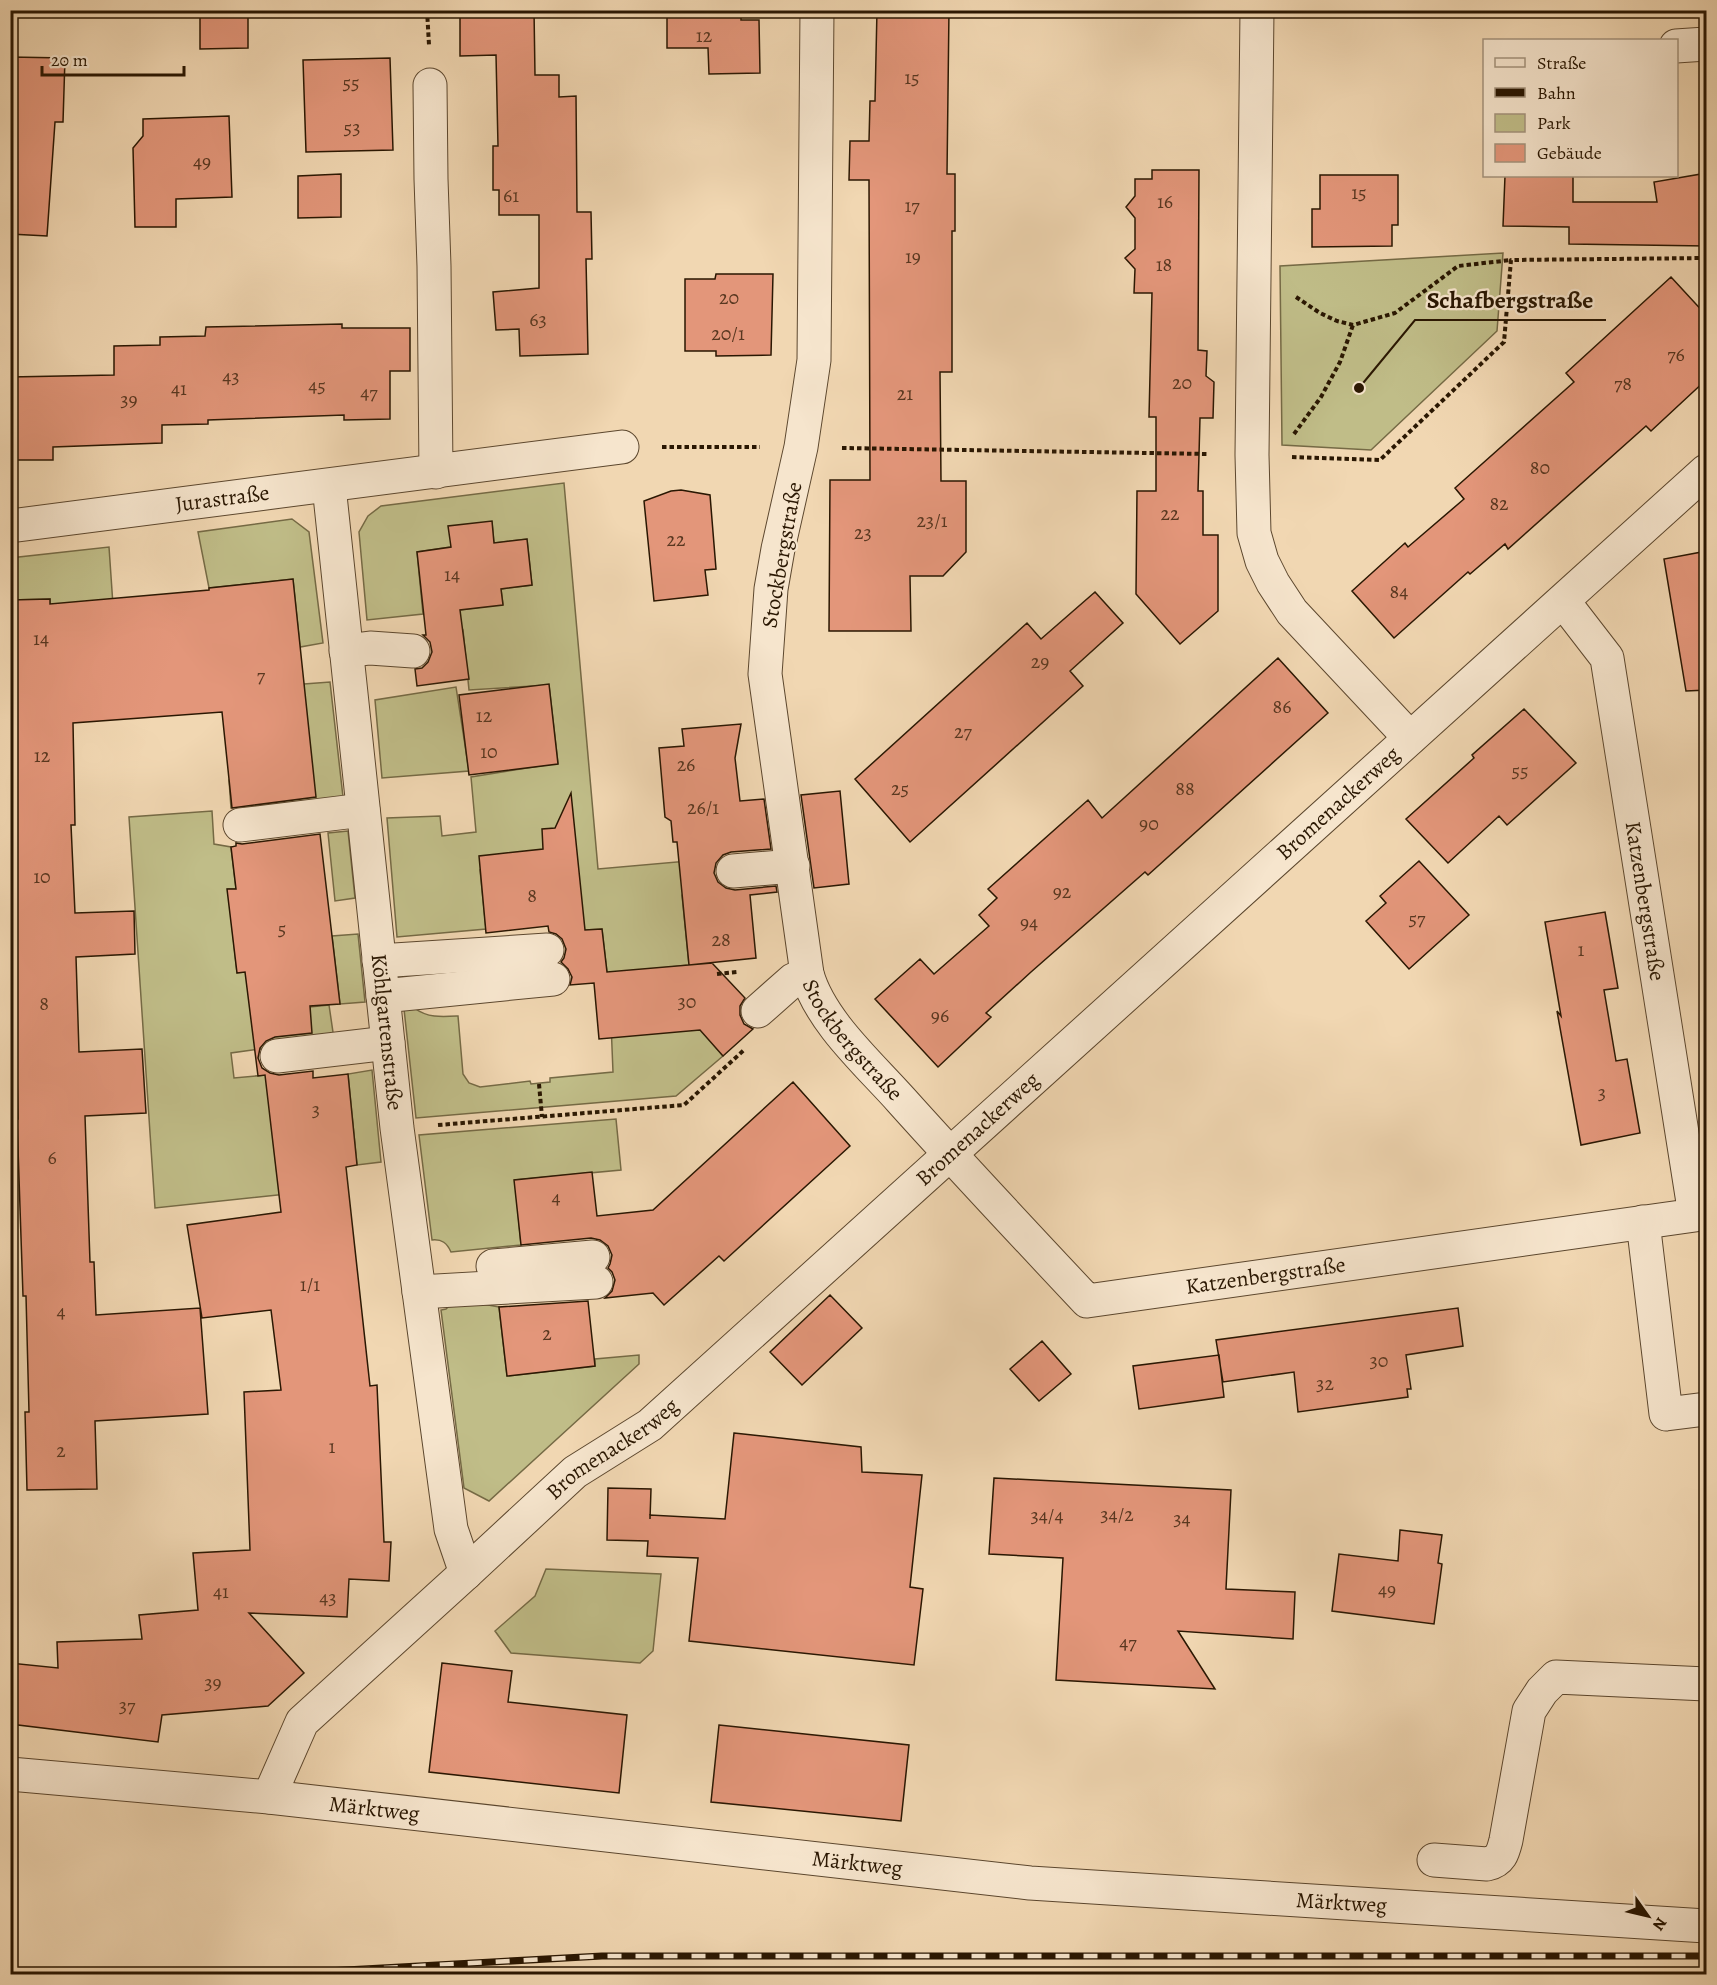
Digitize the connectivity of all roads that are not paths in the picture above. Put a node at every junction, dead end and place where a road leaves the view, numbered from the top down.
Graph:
1 (817, 10) edge
2 (1257, 10) edge
3 (1707, 44) edge
4 (1678, 46) edge
5 (430, 85) dead end
6 (622, 447) road end
7 (436, 471) junction
8 (1707, 471) edge
9 (329, 486) junction
10 (10, 526) edge
11 (1563, 601) junction
12 (346, 651) junction
13 (413, 651) dead end
14 (1410, 738) junction
15 (363, 810) junction
16 (240, 825) dead end
17 (793, 866) junction
18 (733, 871) dead end
19 (380, 961) junction
20 (807, 974) junction
21 (383, 996) junction
22 (758, 1011) dead end
23 (388, 1043) junction
24 (277, 1056) dead end
25 (950, 1154) junction
26 (1643, 1222) junction
27 (1701, 1224) edge
28 (595, 1269) dead end
29 (418, 1283) junction
30 (1707, 1408) edge
31 (466, 1574) junction
32 (1707, 1684) edge
33 (10, 1774) edge
34 (269, 1797) junction
35 (1434, 1860) dead end
36 (1707, 1926) edge

1 - 17 street, Stockbergstraße
2 - 14 street
3 - 4 street
5 - 7 street
6 - 7 street, Jurastraße
7 - 9 street, Jurastraße
8 - 11 street, Bromenackerweg
9 - 10 street, Jurastraße
9 - 12 street, Köhlgartenstraße
11 - 14 street, Bromenackerweg
11 - 27 street, Katzenbergstraße
12 - 13 street
12 - 15 street, Köhlgartenstraße
14 - 25 street, Bromenackerweg
15 - 16 street
15 - 19 street, Köhlgartenstraße
17 - 18 street
17 - 20 street, Stockbergstraße
19 - 21 street, Köhlgartenstraße
19 - 21 street
20 - 22 street
20 - 25 street, Stockbergstraße
21 - 23 street, Köhlgartenstraße
23 - 24 street
23 - 29 street, Köhlgartenstraße
25 - 26 street, Katzenbergstraße
25 - 31 street, Bromenackerweg
26 - 27 street, Katzenbergstraße
26 - 30 street
28 - 29 street
29 - 31 street, Köhlgartenstraße
31 - 34 street, Bromenackerweg
32 - 35 street
33 - 34 street, Märktweg
34 - 36 street, Märktweg

